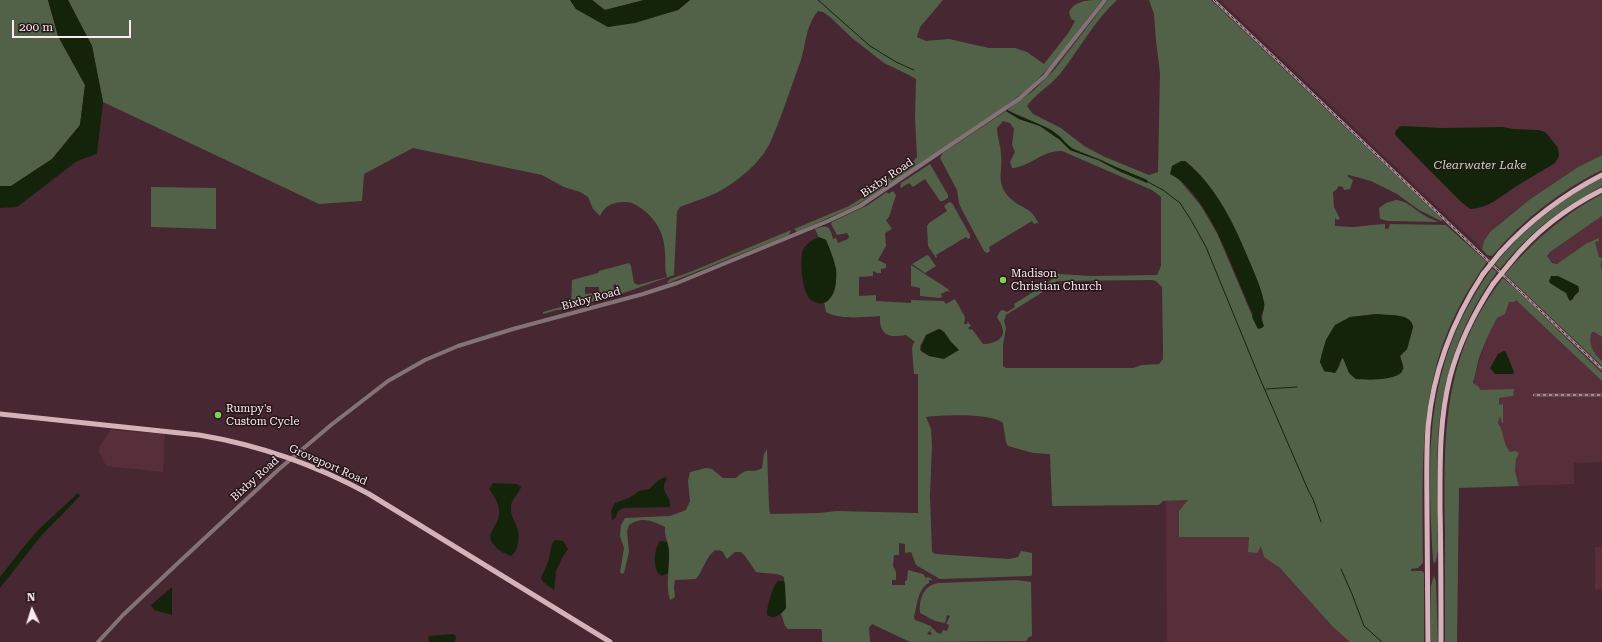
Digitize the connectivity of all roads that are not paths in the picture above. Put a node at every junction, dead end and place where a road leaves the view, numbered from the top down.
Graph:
1 (1105, 0) edge
2 (1602, 175) edge
3 (1602, 190) edge
4 (0, 414) edge
5 (291, 459) junction
6 (98, 642) edge
7 (610, 642) edge
8 (1428, 642) edge
9 (1441, 642) edge

1 - 5 street, Bixby Road
2 - 8 main road, bridge
3 - 9 main road, bridge
4 - 5 main road, Groveport Road
5 - 6 street, Bixby Road
5 - 7 main road, Groveport Road

